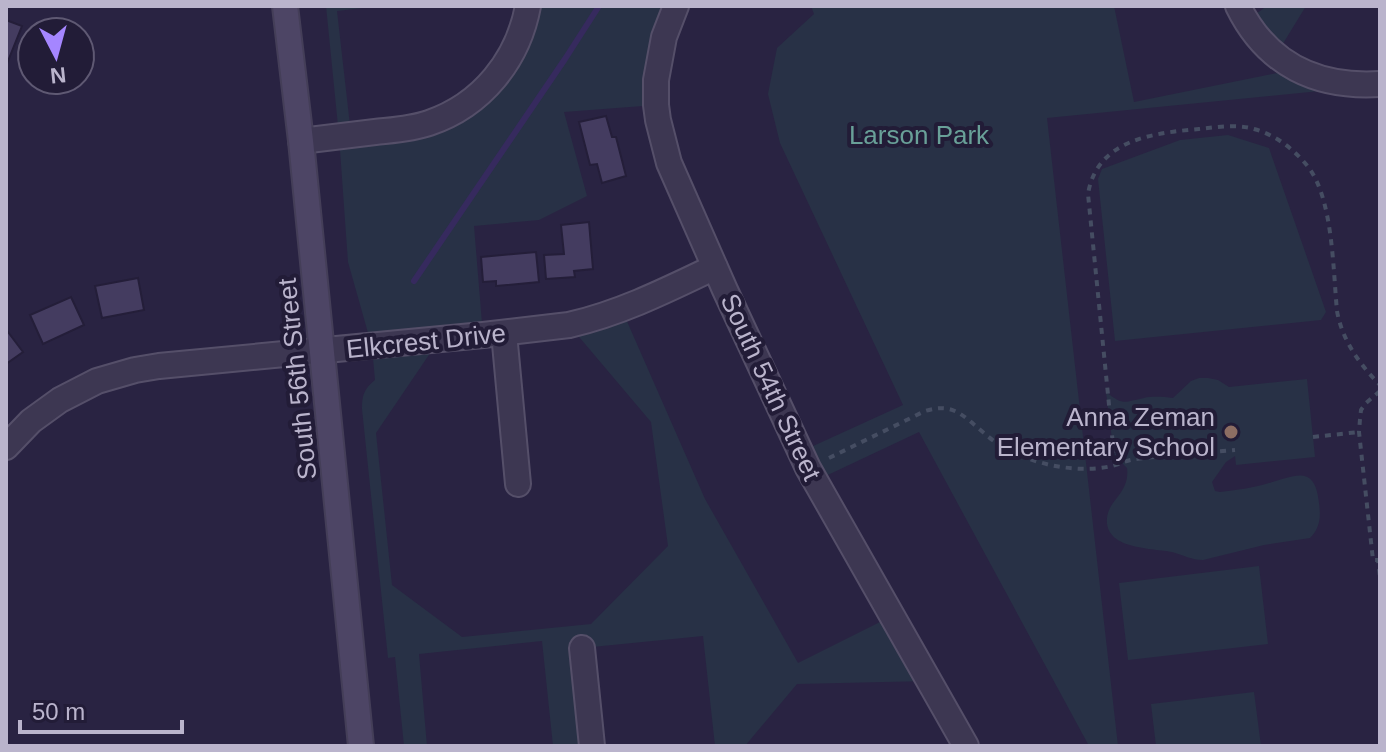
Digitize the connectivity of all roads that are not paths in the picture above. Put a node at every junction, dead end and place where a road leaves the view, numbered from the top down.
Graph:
1 (285, 6) edge
2 (528, 6) edge
3 (676, 6) edge
4 (1238, 6) edge
5 (1380, 84) edge
6 (301, 141) junction
7 (715, 267) junction
8 (504, 333) junction
9 (322, 351) junction
10 (6, 447) edge
11 (518, 484) dead end
12 (582, 648) dead end
13 (361, 746) edge
14 (591, 746) edge
15 (966, 746) edge

1 - 6 main road, South 56th Street
2 - 6 street
3 - 7 street, South 54th Street
4 - 5 street
6 - 9 main road, South 56th Street
7 - 8 street, Elkcrest Drive
7 - 15 street, South 54th Street
8 - 9 street, Elkcrest Drive
8 - 11 street
9 - 10 street, Elkcrest Drive
9 - 13 main road, South 56th Street
12 - 14 street

